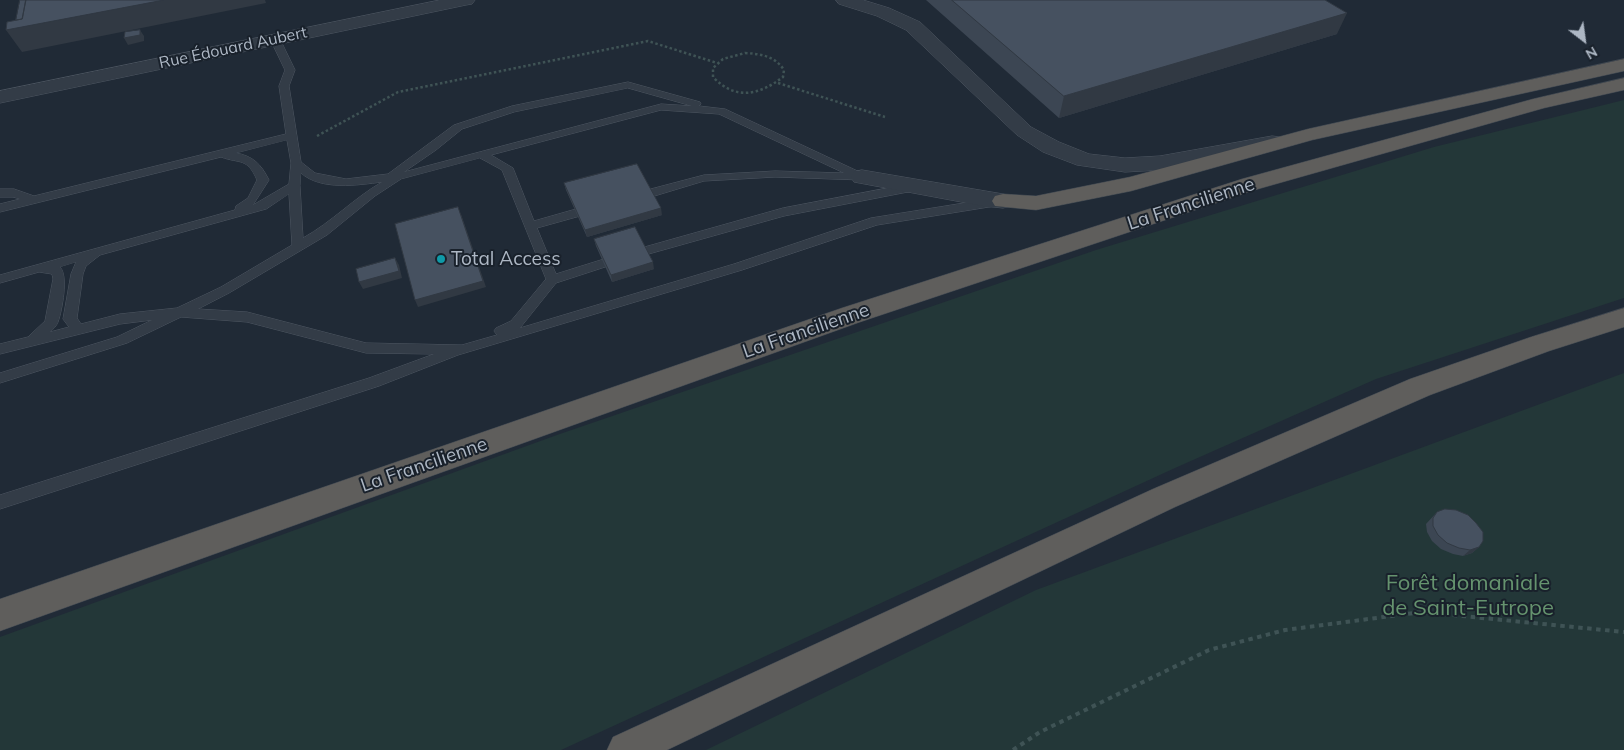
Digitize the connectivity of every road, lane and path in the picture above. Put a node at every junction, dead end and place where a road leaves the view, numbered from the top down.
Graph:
1 (466, 0) edge
2 (845, 0) edge
3 (275, 39) junction
4 (717, 64) junction
5 (1624, 65) edge
6 (778, 83) junction
7 (1624, 84) edge
8 (0, 97) edge
9 (720, 111) junction
10 (885, 117) dead end
11 (1308, 135) junction
12 (291, 136) junction
13 (293, 148) junction
14 (212, 155) junction
15 (482, 155) junction
16 (296, 163) junction
17 (401, 176) junction
18 (862, 177) junction
19 (387, 178) junction
20 (294, 186) junction
21 (915, 187) junction
22 (0, 193) edge
23 (650, 193) edge
24 (34, 200) junction
25 (1003, 201) junction
26 (0, 208) edge
27 (576, 213) edge
28 (233, 214) junction
29 (530, 226) junction
30 (298, 247) junction
31 (100, 251) junction
32 (645, 251) edge
33 (604, 263) edge
34 (39, 268) junction
35 (0, 279) edge
36 (552, 280) junction
37 (180, 312) junction
38 (1624, 317) edge
39 (77, 329) junction
40 (30, 341) junction
41 (0, 349) edge
42 (462, 350) junction
43 (0, 378) edge
44 (0, 502) edge
45 (0, 615) edge
46 (1624, 632) edge
47 (626, 750) edge
48 (1013, 750) edge

1 - 3 street, Rue Édouard Aubert
2 - 11 street
3 - 8 street, Rue Édouard Aubert
3 - 12 lane
4 - 6 path
4 - 6 path
4 - 13 path
5 - 11 highway
6 - 10 path
7 - 45 highway, La Francilienne
9 - 15 lane
9 - 18 lane
9 - 19 lane
11 - 25 highway
12 - 13 lane
12 - 14 lane
13 - 16 lane
14 - 24 lane
14 - 28 lane
15 - 17 lane
15 - 29 lane
16 - 19 lane
16 - 20 lane
17 - 19 lane
17 - 30 lane
18 - 21 street
18 - 23 lane
20 - 28 lane
20 - 30 lane
21 - 25 street
21 - 32 lane
22 - 24 lane
24 - 26 lane
25 - 42 lane
27 - 29 lane
28 - 31 lane
29 - 36 lane
30 - 37 lane
31 - 34 lane
31 - 39 lane
33 - 36 lane
34 - 35 lane
34 - 40 lane
36 - 42 lane
37 - 39 lane
37 - 42 lane
37 - 43 lane
38 - 47 highway
39 - 40 lane
40 - 41 lane
42 - 44 lane
46 - 48 path

